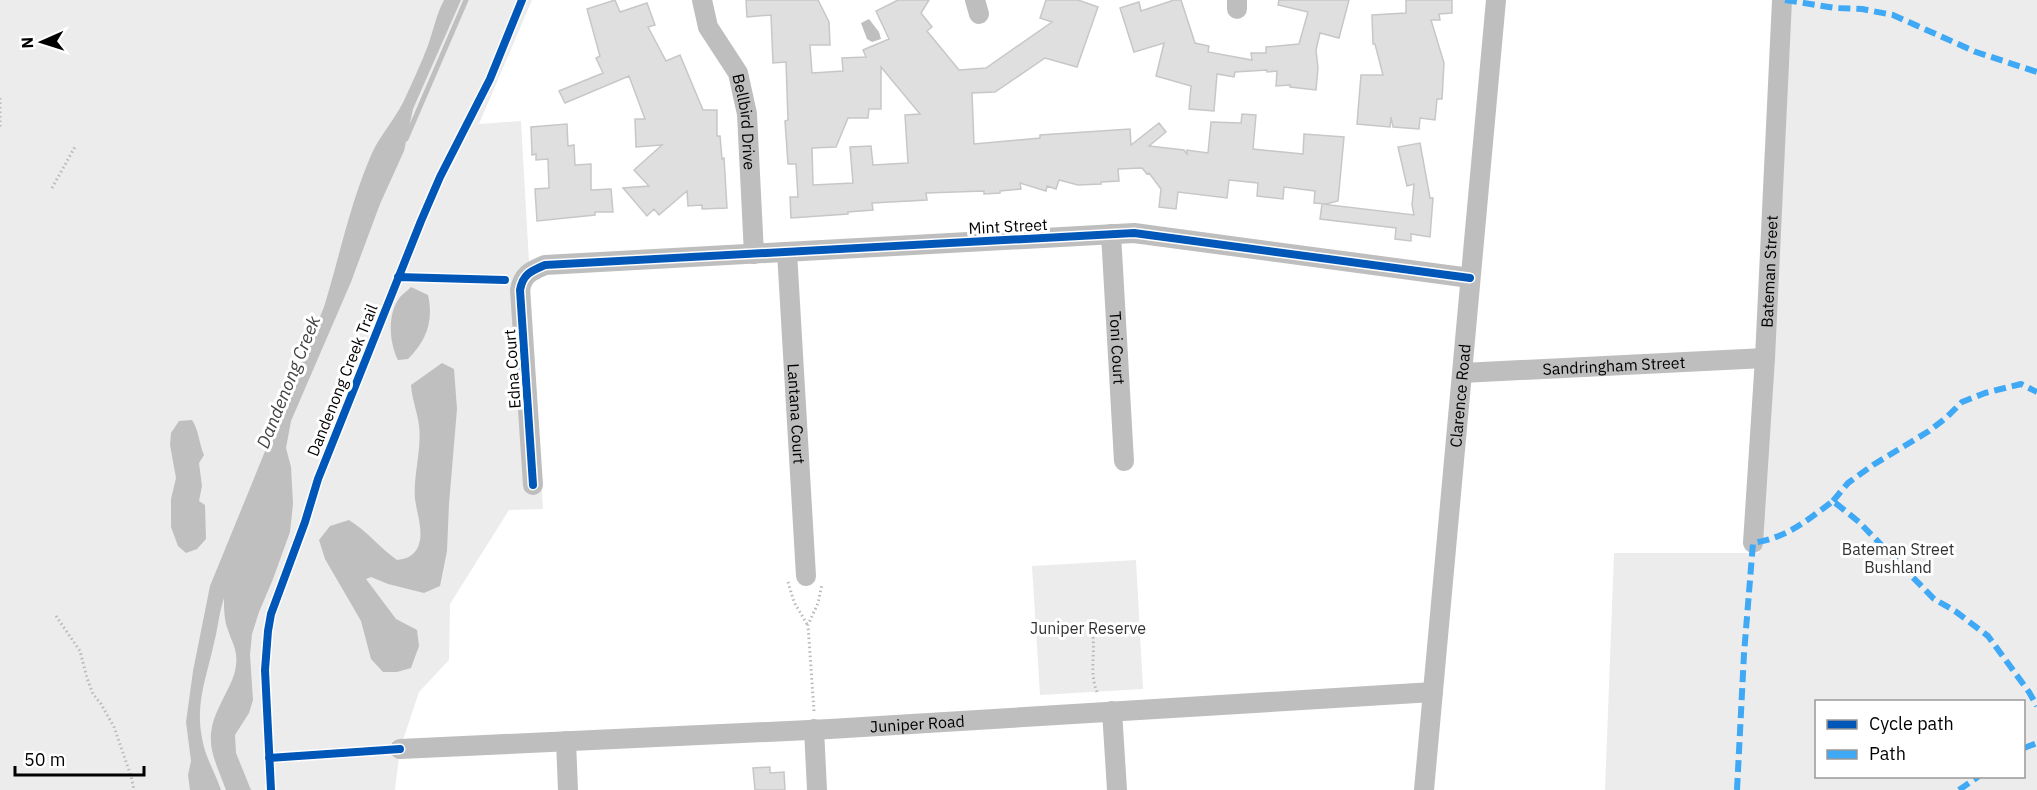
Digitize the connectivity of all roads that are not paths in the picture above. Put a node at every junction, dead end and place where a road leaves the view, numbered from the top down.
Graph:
1 (702, 0) edge
2 (1496, 0) edge
3 (1782, 0) edge
4 (1111, 234) junction
5 (787, 252) junction
6 (754, 254) junction
7 (545, 265) joint
8 (1470, 278) junction
9 (1765, 358) junction
10 (1462, 373) junction
11 (1124, 461) dead end
12 (533, 485) dead end
13 (1753, 543) dead end
14 (805, 579) road end
15 (1433, 692) junction
16 (1112, 711) junction
17 (814, 720) junction
18 (566, 741) junction
19 (400, 749) dead end
20 (568, 790) edge
21 (817, 790) edge
22 (1118, 790) edge
23 (1424, 790) edge

1 - 6 street, Bellbird Drive
2 - 8 street, Clarence Road
3 - 9 street, Bateman Street
4 - 5 street, Mint Street
4 - 8 street, Mint Street
4 - 11 street, Toni Court
5 - 6 street, Mint Street
5 - 14 street, Lantana Court
6 - 7 street, Mint Street
7 - 12 street, Edna Court
8 - 10 street, Clarence Road
9 - 10 street, Sandringham Street
9 - 13 street, Bateman Street
10 - 15 street, Clarence Road
15 - 16 street, Juniper Road
15 - 23 street, Clarence Road
16 - 17 street, Juniper Road
16 - 22 street
17 - 18 street, Juniper Road
17 - 21 street
18 - 19 street, Juniper Road
18 - 20 street

